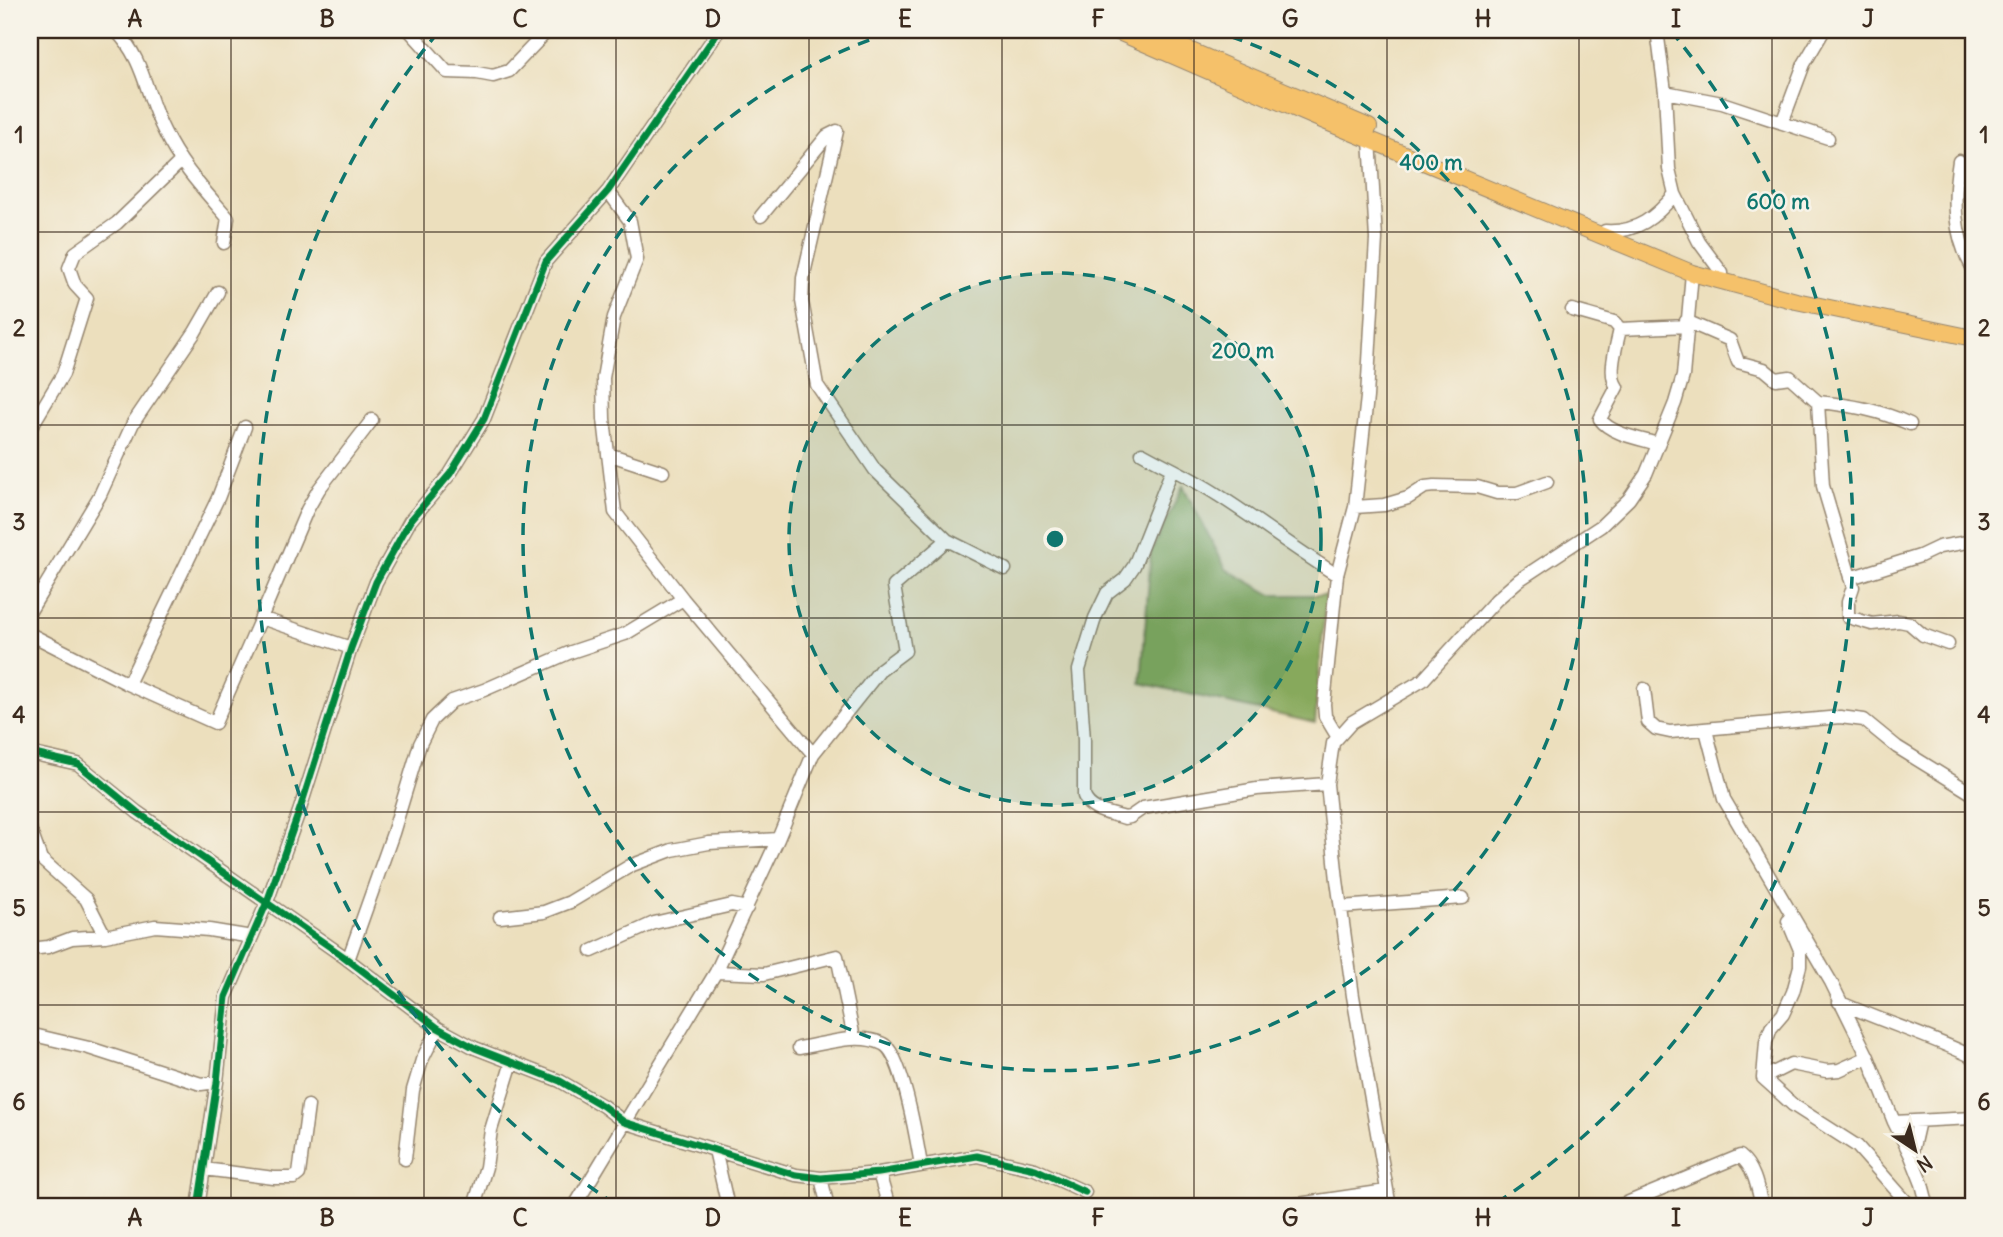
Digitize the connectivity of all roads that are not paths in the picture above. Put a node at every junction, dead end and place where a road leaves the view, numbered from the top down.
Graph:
1 (115, 30) edge
2 (409, 30) edge
3 (548, 30) edge
4 (719, 30) edge
5 (1114, 30) edge
6 (1142, 30) edge
7 (1657, 30) edge
8 (1824, 30) edge
9 (1665, 92) junction
10 (1782, 123) junction
11 (1828, 138) dead end
12 (1370, 139) junction
13 (1959, 161) dead end
14 (180, 162) junction
15 (608, 191) junction
16 (1675, 194) junction
17 (761, 216) dead end
18 (1605, 231) junction
19 (224, 243) dead end
20 (1973, 270) edge
21 (1692, 273) junction
22 (1722, 273) junction
23 (218, 292) dead end
24 (1572, 310) dead end
25 (1686, 323) junction
26 (1620, 328) junction
27 (1973, 329) edge
28 (1973, 338) edge
29 (1818, 401) junction
30 (372, 420) dead end
31 (1910, 424) dead end
32 (245, 427) dead end
33 (30, 429) edge
34 (1658, 444) junction
35 (1142, 453) dead end
36 (608, 454) junction
37 (1172, 470) junction
38 (663, 472) dead end
39 (1547, 482) dead end
40 (1355, 507) junction
41 (947, 540) junction
42 (1973, 541) edge
43 (1005, 569) dead end
44 (1337, 575) junction
45 (1850, 578) junction
46 (683, 599) junction
47 (30, 611) edge
48 (261, 618) junction
49 (30, 634) edge
50 (1948, 644) dead end
51 (351, 648) junction
52 (128, 684) junction
53 (1644, 689) dead end
54 (1706, 730) junction
55 (1337, 736) junction
56 (30, 753) edge
57 (813, 754) junction
58 (1327, 784) junction
59 (1973, 794) edge
60 (30, 829) edge
61 (778, 839) junction
62 (1774, 886) junction
63 (1463, 898) dead end
64 (267, 902) junction
65 (1341, 907) junction
66 (747, 908) junction
67 (500, 917) dead end
68 (104, 936) junction
69 (252, 937) junction
70 (30, 949) edge
71 (592, 951) dead end
72 (348, 960) junction
73 (716, 972) junction
74 (1839, 1002) junction
75 (438, 1028) junction
76 (30, 1038) edge
77 (854, 1038) junction
78 (799, 1048) dead end
79 (1868, 1057) junction
80 (1973, 1057) edge
81 (512, 1062) junction
82 (1763, 1079) junction
83 (217, 1082) junction
84 (308, 1106) dead end
85 (1973, 1118) edge
86 (1919, 1121) junction
87 (624, 1122) junction
88 (1894, 1122) junction
89 (715, 1150) junction
90 (1911, 1156) junction
91 (405, 1158) dead end
92 (921, 1165) junction
93 (204, 1169) junction
94 (880, 1172) junction
95 (821, 1178) junction
96 (1386, 1191) junction
97 (1085, 1192) dead end
98 (477, 1200) dead end
99 (198, 1207) edge
100 (574, 1207) edge
101 (728, 1207) edge
102 (828, 1207) edge
103 (889, 1207) edge
104 (1278, 1207) edge
105 (1390, 1207) edge
106 (1617, 1207) edge
107 (1762, 1207) edge
108 (1910, 1207) edge
109 (1928, 1207) edge

1 - 14 street
2 - 3 street
4 - 15 street
5 - 12 main road
6 - 18 main road
7 - 9 street
8 - 10 street
9 - 10 street
9 - 16 street
10 - 11 street
12 - 21 main road
12 - 40 street
13 - 20 street
14 - 19 street
14 - 33 street
15 - 36 street
15 - 51 street
16 - 18 street
16 - 22 street
17 - 41 street
18 - 22 main road
21 - 25 street
21 - 28 main road
22 - 27 main road
23 - 47 street
24 - 26 street
25 - 26 street
25 - 29 street
25 - 34 street
26 - 34 street
29 - 31 street
29 - 45 street
30 - 48 street
32 - 52 street
34 - 55 street
35 - 37 street
36 - 38 street
36 - 46 street
37 - 44 street
37 - 58 street
39 - 40 street
40 - 44 street
41 - 43 street
41 - 57 street
42 - 45 street
44 - 55 street
45 - 50 street
46 - 57 street
46 - 72 street
48 - 51 street
48 - 52 street
49 - 52 street
51 - 64 street
53 - 54 street
54 - 59 street
54 - 62 street
55 - 58 street
56 - 64 street
57 - 61 street
58 - 65 street
60 - 68 street
61 - 66 street
61 - 67 street
62 - 74 street
62 - 82 street
63 - 65 street
64 - 69 street
64 - 72 street
65 - 96 street
66 - 71 street
66 - 73 street
68 - 69 street
68 - 70 street
69 - 83 street
72 - 75 street
73 - 77 street
73 - 87 street
74 - 79 street
74 - 80 street
75 - 81 street
75 - 91 street
76 - 83 street
77 - 78 street
77 - 92 street
79 - 82 street
79 - 88 street
81 - 87 street
81 - 98 street
82 - 108 street
83 - 93 street
84 - 93 street
85 - 86 street
86 - 88 street
86 - 90 street
87 - 89 street
87 - 100 street
88 - 90 street
89 - 95 street
89 - 101 street
90 - 109 street
92 - 94 street
92 - 97 street
93 - 99 street
94 - 95 street
94 - 103 street
95 - 102 street
96 - 104 street
96 - 105 street
106 - 107 street

